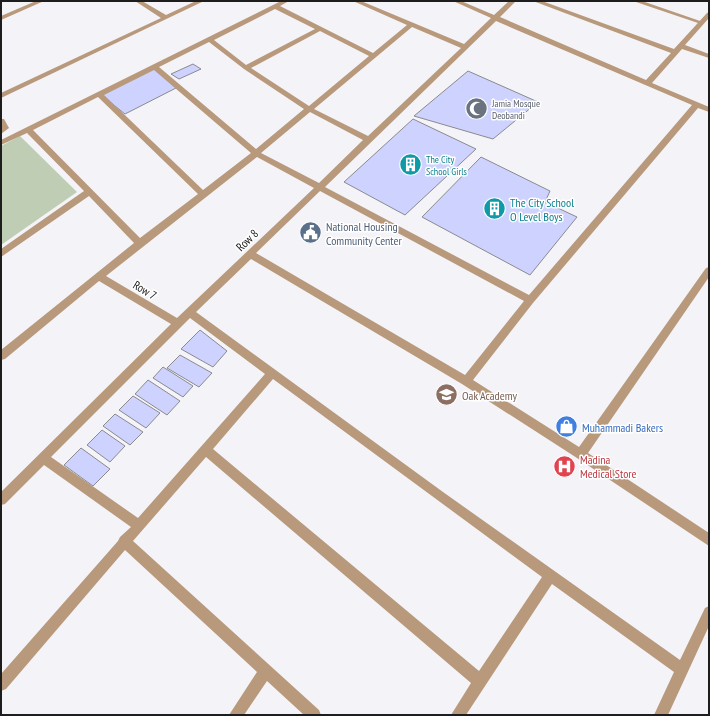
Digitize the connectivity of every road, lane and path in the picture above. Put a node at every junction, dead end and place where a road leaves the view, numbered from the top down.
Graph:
1 (41, 1) edge
2 (138, 1) edge
3 (201, 1) edge
4 (286, 1) edge
5 (356, 1) edge
6 (456, 1) edge
7 (513, 1) edge
8 (536, 1) edge
9 (638, 1) edge
10 (276, 6) junction
11 (709, 14) edge
12 (496, 17) junction
13 (1, 18) edge
14 (166, 18) junction
15 (700, 22) junction
16 (411, 25) junction
17 (319, 29) junction
18 (210, 40) junction
19 (680, 46) junction
20 (465, 47) junction
21 (675, 52) junction
22 (374, 56) junction
23 (709, 56) edge
24 (154, 66) junction
25 (246, 68) junction
26 (647, 84) junction
27 (99, 94) junction
28 (1, 96) edge
29 (696, 105) junction
30 (309, 109) junction
31 (709, 110) edge
32 (1, 121) edge
33 (28, 130) junction
34 (1, 132) edge
35 (369, 140) junction
36 (1, 143) edge
37 (256, 153) junction
38 (321, 186) junction
39 (90, 191) junction
40 (203, 194) junction
41 (140, 243) junction
42 (1, 254) edge
43 (250, 254) junction
44 (709, 270) edge
45 (100, 277) junction
46 (530, 300) junction
47 (190, 313) junction
48 (178, 323) junction
49 (1, 356) edge
50 (272, 373) junction
51 (466, 381) junction
52 (205, 449) junction
53 (581, 454) junction
54 (43, 458) junction
55 (1, 500) edge
56 (138, 525) junction
57 (709, 540) edge
58 (124, 541) junction
59 (550, 575) junction
60 (709, 612) edge
61 (266, 670) junction
62 (683, 670) junction
63 (480, 681) junction
64 (1, 684) edge
65 (236, 715) edge
66 (314, 715) edge
67 (458, 715) edge
68 (661, 715) edge

1 - 13 street
2 - 14 street
3 - 14 street
4 - 10 street
5 - 16 street
6 - 12 street
7 - 12 street, Row 8
8 - 21 street
9 - 15 street
10 - 17 street
10 - 18 street
11 - 15 street
12 - 20 street, Row 8
12 - 26 street
14 - 28 street
15 - 19 street
16 - 20 street
16 - 22 street
17 - 22 street
17 - 25 street
18 - 24 street
18 - 25 street
19 - 21 street
19 - 23 street
20 - 35 street, Row 8
21 - 26 street
22 - 30 street
24 - 27 street
24 - 37 street
25 - 30 street
26 - 29 street
27 - 33 street
27 - 40 street
29 - 31 street
29 - 46 street
30 - 35 street
30 - 37 street
32 - 34 street
33 - 36 street
33 - 39 street
35 - 38 street, Row 8
37 - 38 street
37 - 40 street
38 - 43 street, Row 8
38 - 46 street
39 - 41 street
39 - 42 street
40 - 41 street
41 - 45 street
43 - 47 street, Row 8
43 - 51 street
44 - 53 street
45 - 48 street, Row 7
45 - 49 street
46 - 51 street
47 - 48 street, Row 8
47 - 50 street
48 - 54 street, Row 8
50 - 52 street
50 - 59 street
51 - 53 street
52 - 56 street
52 - 63 street
53 - 57 street
54 - 55 street, Row 8
54 - 56 street
56 - 58 street
58 - 61 street
58 - 64 street
59 - 62 street
59 - 63 street
60 - 62 street
61 - 65 street
61 - 66 street
62 - 68 street
63 - 67 street

